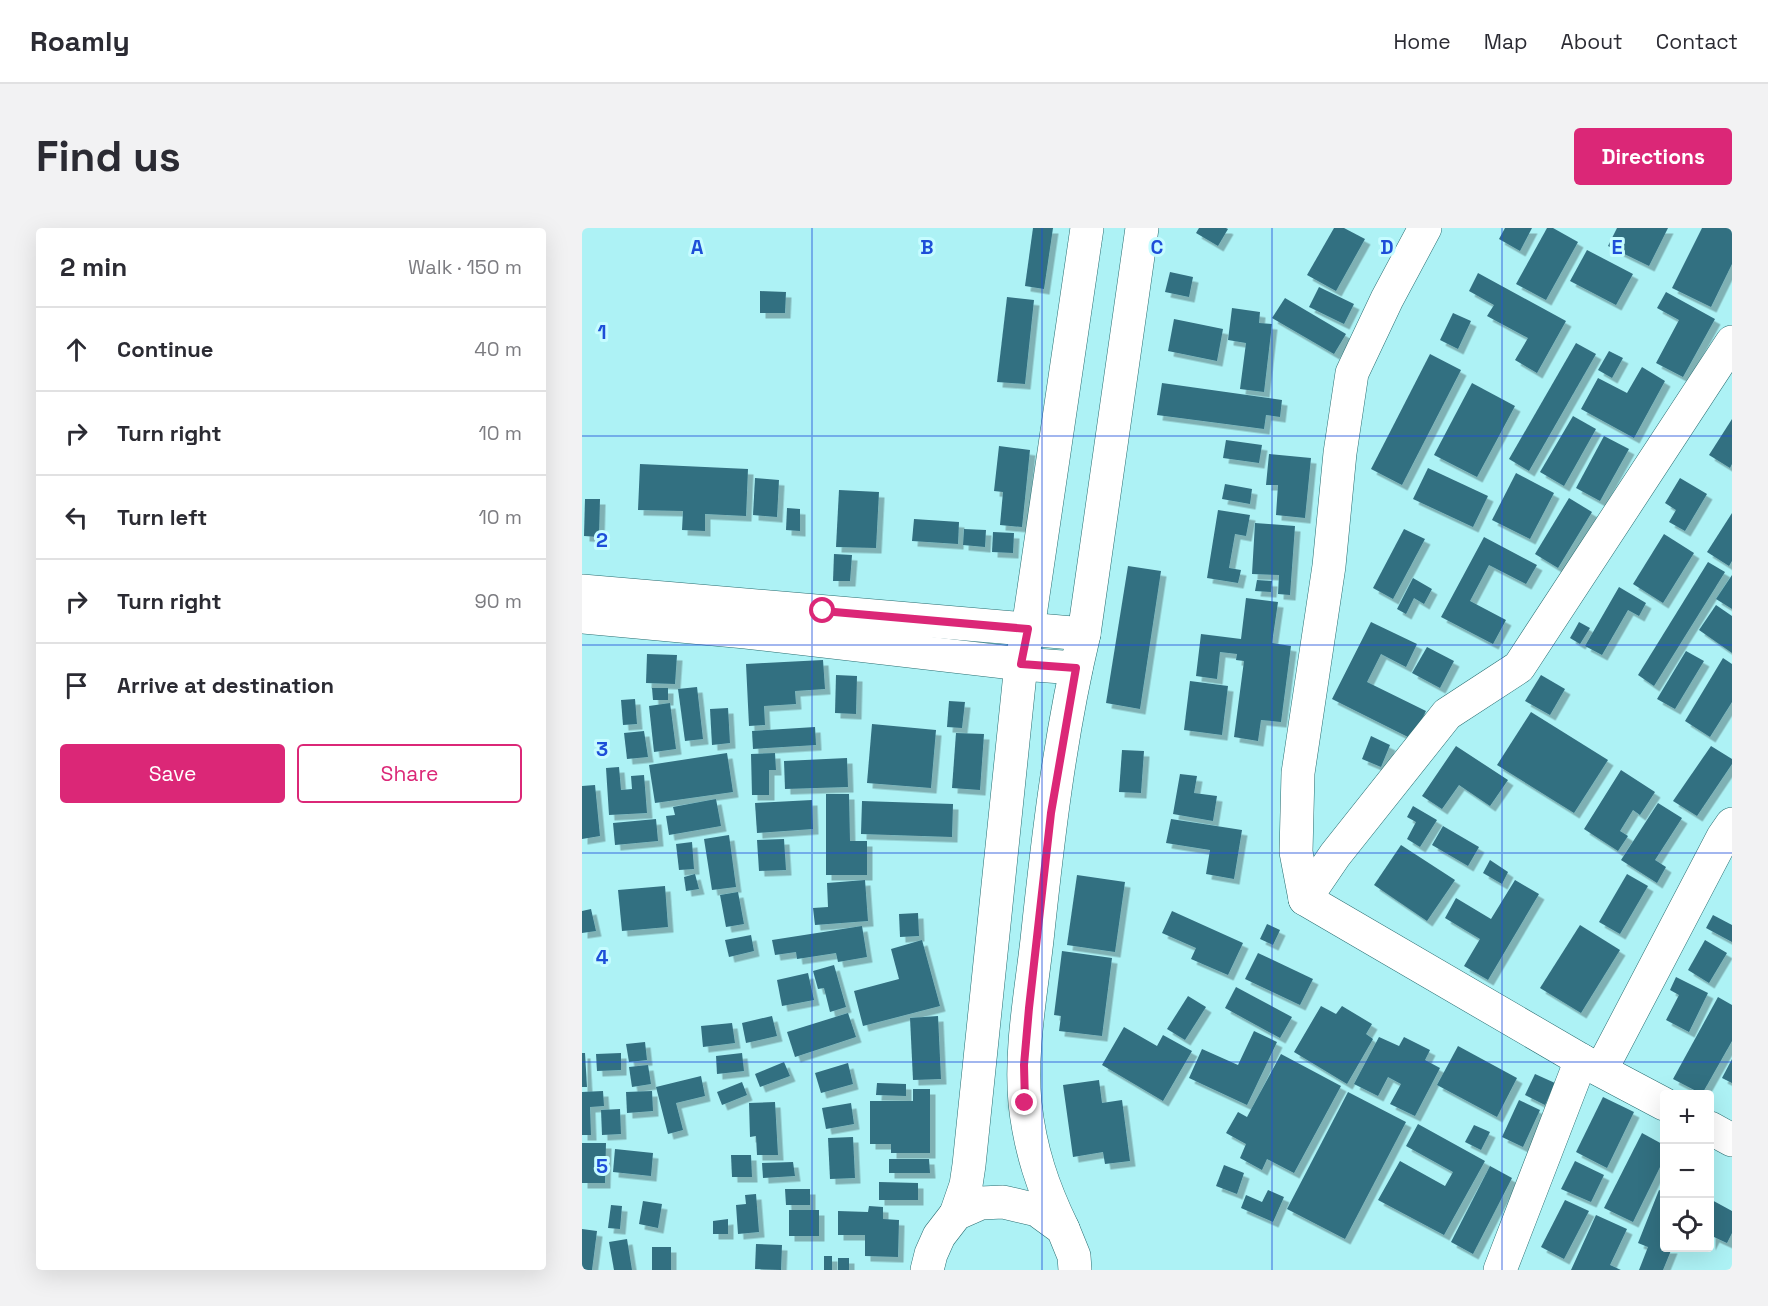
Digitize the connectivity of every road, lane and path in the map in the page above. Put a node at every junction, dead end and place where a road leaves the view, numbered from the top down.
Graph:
1 (1087, 228) edge
2 (1142, 228) edge
3 (1425, 228) edge
4 (1732, 342) edge
5 (582, 591) edge
6 (582, 617) edge
7 (1028, 629) junction
8 (1084, 634) junction
9 (1021, 664) junction
10 (1076, 668) junction
11 (1732, 824) edge
12 (1305, 899) junction
13 (1591, 1065) junction
14 (1660, 1101) edge
15 (1714, 1130) edge
16 (1732, 1140) edge
17 (956, 1214) junction
18 (1077, 1256) edge
19 (927, 1270) edge
20 (1500, 1270) edge

1 - 7 street
2 - 8 street
3 - 12 street
4 - 12 street
5 - 7 street
6 - 9 street
7 - 8 street
7 - 9 street
8 - 10 street
9 - 10 street
9 - 17 street
10 - 18 street
11 - 13 street
12 - 13 street
13 - 14 street
13 - 20 street
15 - 16 street
17 - 18 street
17 - 19 street

